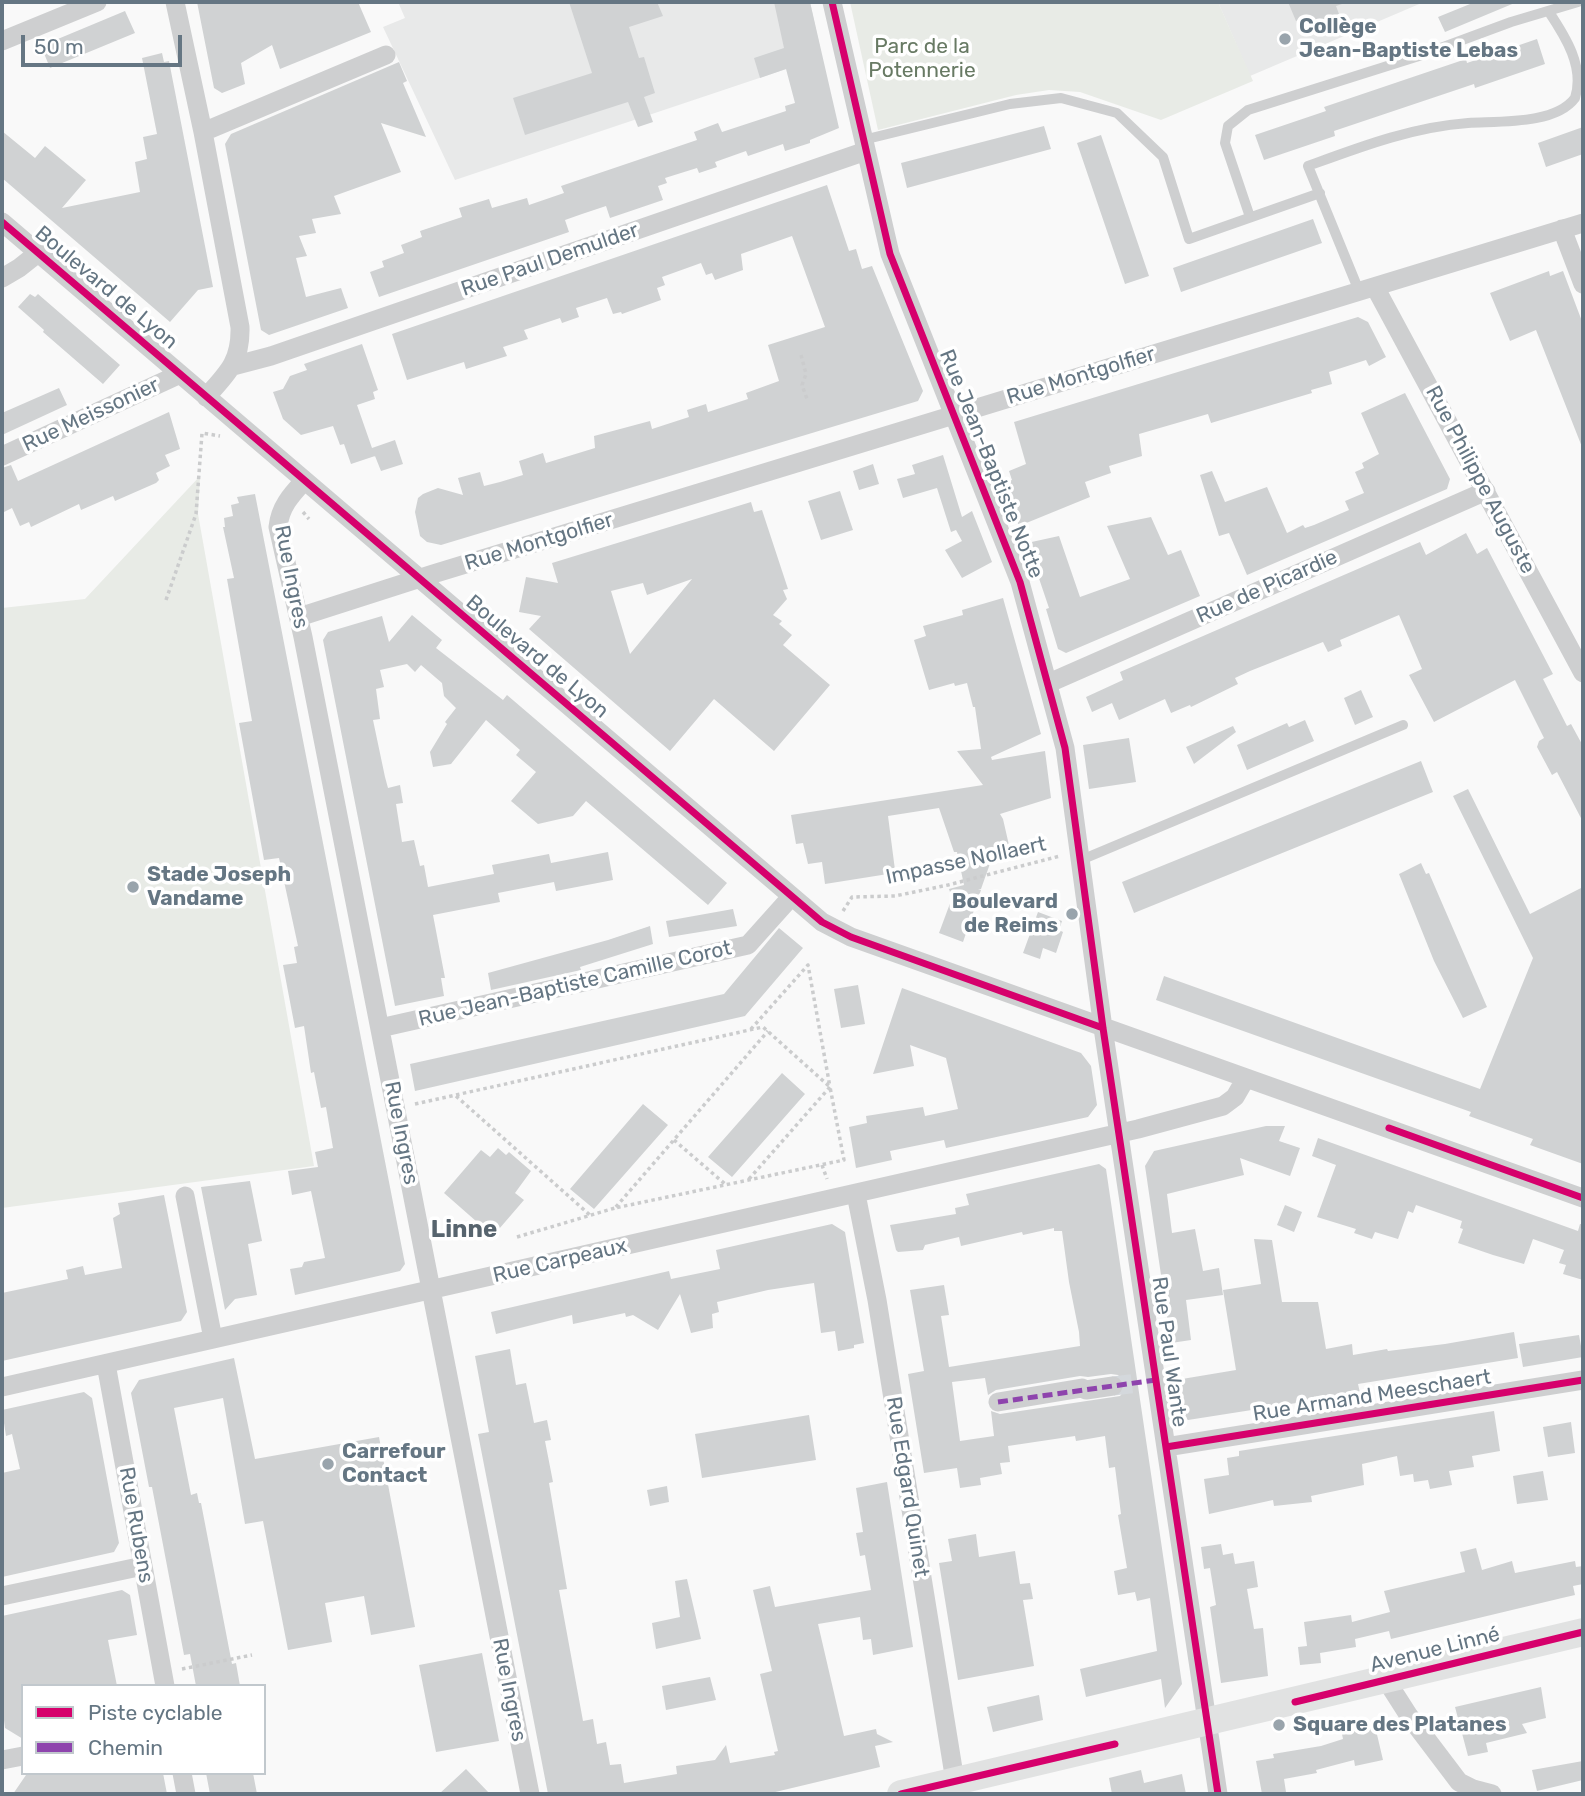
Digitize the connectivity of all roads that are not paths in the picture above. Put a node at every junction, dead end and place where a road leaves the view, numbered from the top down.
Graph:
1 (97, 2) edge
2 (175, 2) edge
3 (832, 2) edge
4 (1578, 2) edge
5 (1549, 12) junction
6 (2, 41) edge
7 (386, 55) dead end
8 (203, 132) junction
9 (864, 145) junction
10 (1320, 193) junction
11 (1250, 218) junction
12 (2, 222) edge
13 (1583, 223) edge
14 (1562, 229) junction
15 (38, 253) junction
16 (2, 278) edge
17 (1583, 284) edge
18 (1367, 289) junction
19 (233, 366) junction
20 (180, 374) junction
21 (206, 397) junction
22 (953, 415) junction
23 (2, 456) edge
24 (304, 481) junction
25 (1486, 491) junction
26 (419, 578) junction
27 (299, 617) junction
28 (1583, 673) edge
29 (1049, 683) junction
30 (1403, 725) dead end
31 (1081, 856) junction
32 (791, 897) junction
33 (380, 1028) junction
34 (1103, 1028) junction
35 (1246, 1078) junction
36 (1119, 1134) junction
37 (856, 1194) junction
38 (185, 1196) dead end
39 (1583, 1198) edge
40 (430, 1290) junction
41 (213, 1339) junction
42 (106, 1364) junction
43 (1583, 1380) edge
44 (1113, 1386) tunnel mouth
45 (2, 1387) edge
46 (998, 1402) dead end
47 (1166, 1447) junction
48 (143, 1566) junction
49 (2, 1596) edge
50 (1583, 1632) edge
51 (164, 1679) edge
52 (1386, 1680) junction
53 (1206, 1722) junction
54 (21, 1756) edge
55 (2, 1760) edge
56 (182, 1775) edge
57 (955, 1781) junction
58 (1456, 1788) edge
59 (186, 1794) edge
60 (530, 1794) edge
61 (901, 1794) edge
62 (1218, 1794) edge
63 (1492, 1794) edge

1 - 6 street
2 - 8 street
3 - 9 street, Rue Jean-Baptiste Notte
4 - 5 lane
5 - 10 lane
5 - 11 lane
7 - 8 street
8 - 19 street
9 - 11 lane
9 - 19 street, Rue Paul Demulder
9 - 22 street, Rue Jean-Baptiste Notte
10 - 11 lane
10 - 18 lane
12 - 15 street, Boulevard de Lyon
13 - 14 street, Rue Montgolfier
14 - 17 street
14 - 18 street, Rue Montgolfier
15 - 16 street
15 - 20 street, Boulevard de Lyon
18 - 22 street, Rue Montgolfier
18 - 25 street, Rue Philippe Auguste
19 - 21 street
20 - 21 street, Boulevard de Lyon
20 - 23 street, Rue Meissonier
21 - 24 street, Boulevard de Lyon
22 - 26 street, Rue Montgolfier
22 - 29 street, Rue Jean-Baptiste Notte
24 - 26 street, Boulevard de Lyon
24 - 27 street, Rue Ingres
25 - 28 street, Rue Philippe Auguste
25 - 29 street, Rue de Picardie
26 - 27 street, Rue Montgolfier
26 - 32 street, Boulevard de Lyon
27 - 33 street, Rue Ingres
29 - 31 street, Rue Jean-Baptiste Notte
30 - 31 lane
31 - 34 street, Rue Jean-Baptiste Notte
32 - 33 street, Rue Jean-Baptiste Camille Corot
32 - 34 street, Boulevard de Lyon
33 - 40 street, Rue Ingres
34 - 35 street
34 - 36 street, Rue Paul Wante
35 - 36 street
35 - 39 street
36 - 37 street, Rue Carpeaux
36 - 47 street, Rue Paul Wante
37 - 40 street, Rue Carpeaux
37 - 57 street, Rue Edgard Quinet
38 - 41 street
40 - 41 street, Rue Carpeaux
40 - 60 street, Rue Ingres
41 - 42 street, Rue Carpeaux
42 - 45 street, Rue Carpeaux
42 - 48 street, Rue Rubens
43 - 47 street, Rue Armand Meeschaert
44 - 46 street
47 - 53 street, Rue Paul Wante
48 - 49 street
48 - 51 street, Rue Rubens
50 - 52 street, Avenue Linné
52 - 53 street, Avenue Linné
52 - 58 street
53 - 57 street, Avenue Linné
53 - 62 street, Rue Paul Wante
54 - 55 street
56 - 59 street
57 - 61 street, Avenue Linné
58 - 63 street

